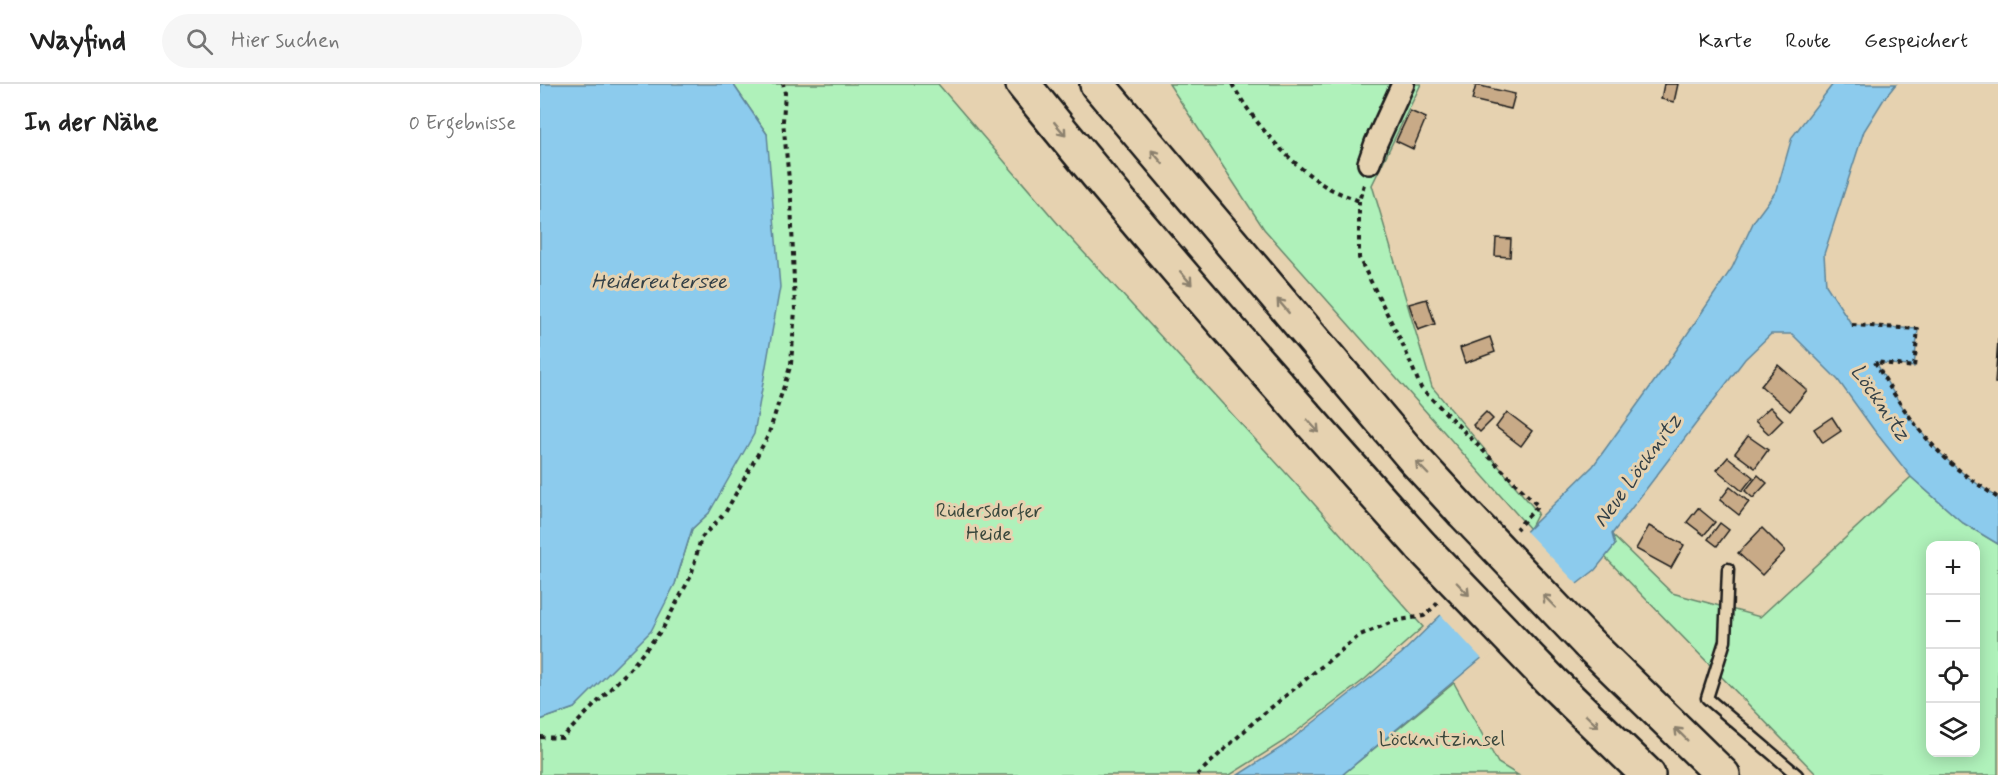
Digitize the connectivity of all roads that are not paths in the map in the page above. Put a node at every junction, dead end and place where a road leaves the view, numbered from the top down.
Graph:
1 (1023, 84) edge
2 (1097, 84) edge
3 (1403, 84) edge
4 (1369, 163) road end
5 (1728, 569) dead end
6 (1647, 775) edge
7 (1723, 775) edge
8 (1797, 775) edge

1 -> 6 highway, bridge
7 -> 2 highway, bridge
3 - 4 street
5 - 8 lane

